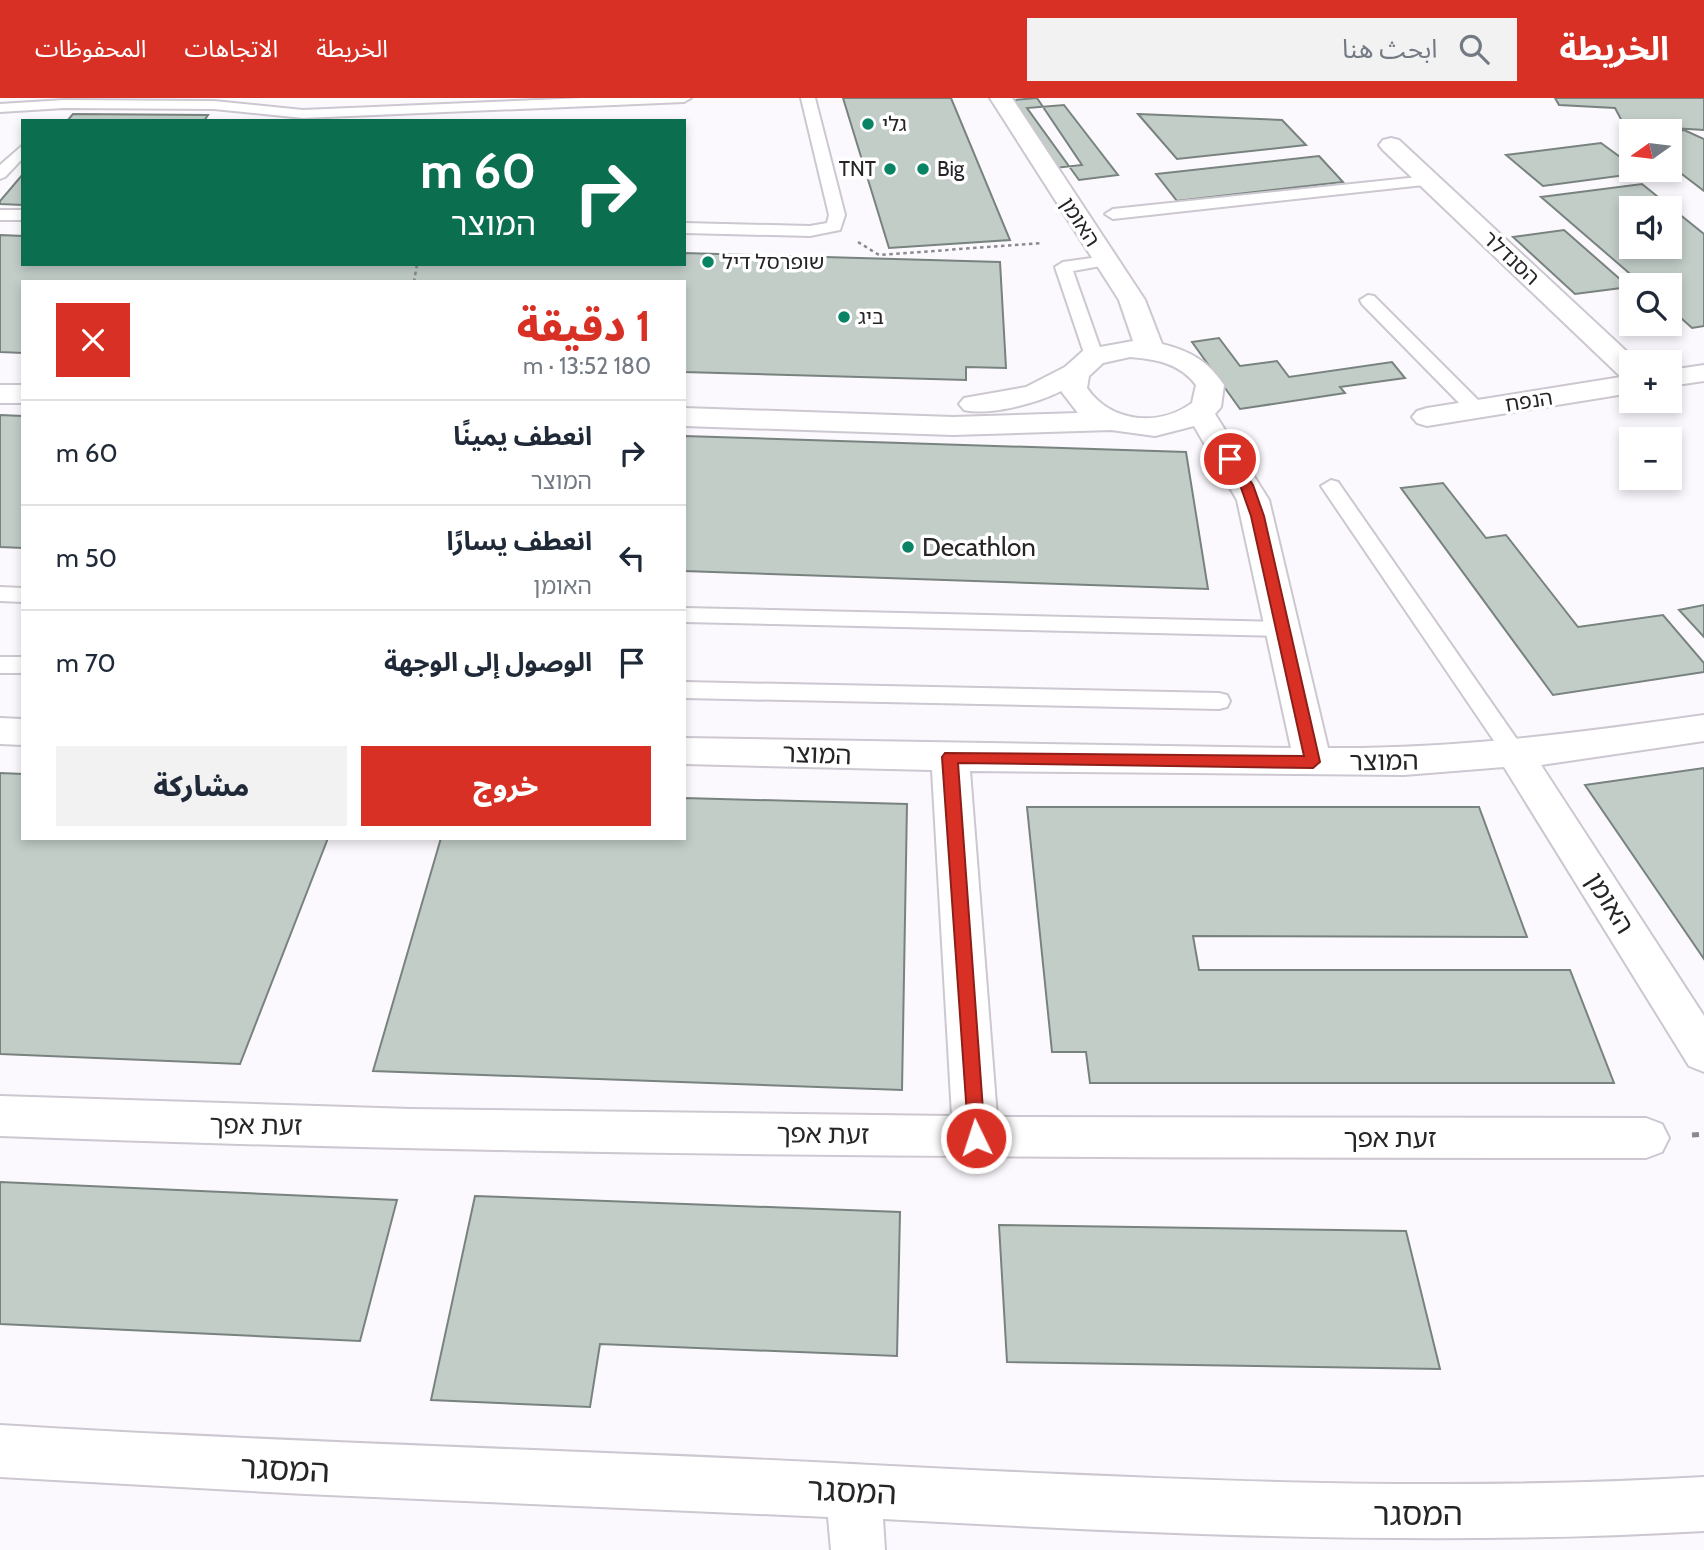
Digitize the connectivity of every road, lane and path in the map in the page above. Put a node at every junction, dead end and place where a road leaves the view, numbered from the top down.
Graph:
1 (684, 98) edge
2 (808, 98) edge
3 (1001, 98) edge
4 (64, 104) junction
5 (0, 108) edge
6 (51, 119) edge
7 (1391, 145) dead end
8 (21, 151) edge
9 (0, 174) edge
10 (1428, 181) junction
11 (1113, 214) dead end
12 (0, 215) edge
13 (21, 215) edge
14 (834, 227) junction
15 (686, 228) edge
16 (1092, 240) junction
17 (1106, 261) junction
18 (1368, 300) dead end
19 (1150, 350) junction
20 (1619, 360) edge
21 (1084, 365) junction
22 (0, 372) edge
23 (21, 373) edge
24 (1704, 373) edge
25 (1682, 376) edge
26 (1619, 386) edge
27 (0, 394) edge
28 (21, 394) edge
29 (686, 395) edge
30 (1476, 409) junction
31 (1200, 413) junction
32 (686, 416) edge
33 (1427, 417) dead end
34 (1113, 421) junction
35 (1331, 486) dead end
36 (0, 594) edge
37 (21, 595) edge
38 (686, 615) edge
39 (1283, 629) junction
40 (0, 664) edge
41 (21, 666) edge
42 (686, 690) edge
43 (1219, 702) dead end
44 (1704, 728) edge
45 (0, 731) edge
46 (21, 732) edge
47 (686, 751) edge
48 (1515, 754) junction
49 (950, 757) junction
50 (1313, 762) junction
51 (1704, 1052) edge
52 (0, 1116) edge
53 (976, 1138) junction
54 (1646, 1138) dead end
55 (0, 1451) edge
56 (853, 1491) junction
57 (1704, 1503) edge
58 (858, 1550) edge

1 - 4 lane
2 - 14 lane
3 - 16 street, האומן
4 - 5 lane
4 - 6 lane
7 - 10 street, הסנדלר
8 - 9 lane
10 - 11 lane
10 - 20 street, הסנדלר
12 - 13 lane
14 - 15 lane
14 - 16 path
16 - 17 street, האומן
17 - 19 street, האומן
17 - 21 lane
18 - 30 lane
19 - 21 street
19 - 31 street
21 - 29 street
21 - 34 street
22 - 23 street
24 - 25 street
26 - 30 street, הנפח
27 - 28 street
30 - 33 street, הנפח
31 - 34 street
31 - 39 street
32 - 34 street
35 - 48 lane
36 - 37 lane
38 - 39 lane
39 - 50 street
40 - 41 lane
42 - 43 lane
44 - 48 street, המוצר
45 - 46 street
47 - 49 street, המוצר
48 - 50 street, המוצר
48 - 51 street, האומן
49 - 50 street, המוצר
49 - 53 street
52 - 53 street, זעת אפך
53 - 54 street, זעת אפך
55 - 56 street, המסגר
56 - 57 street, המסגר
56 - 58 street

